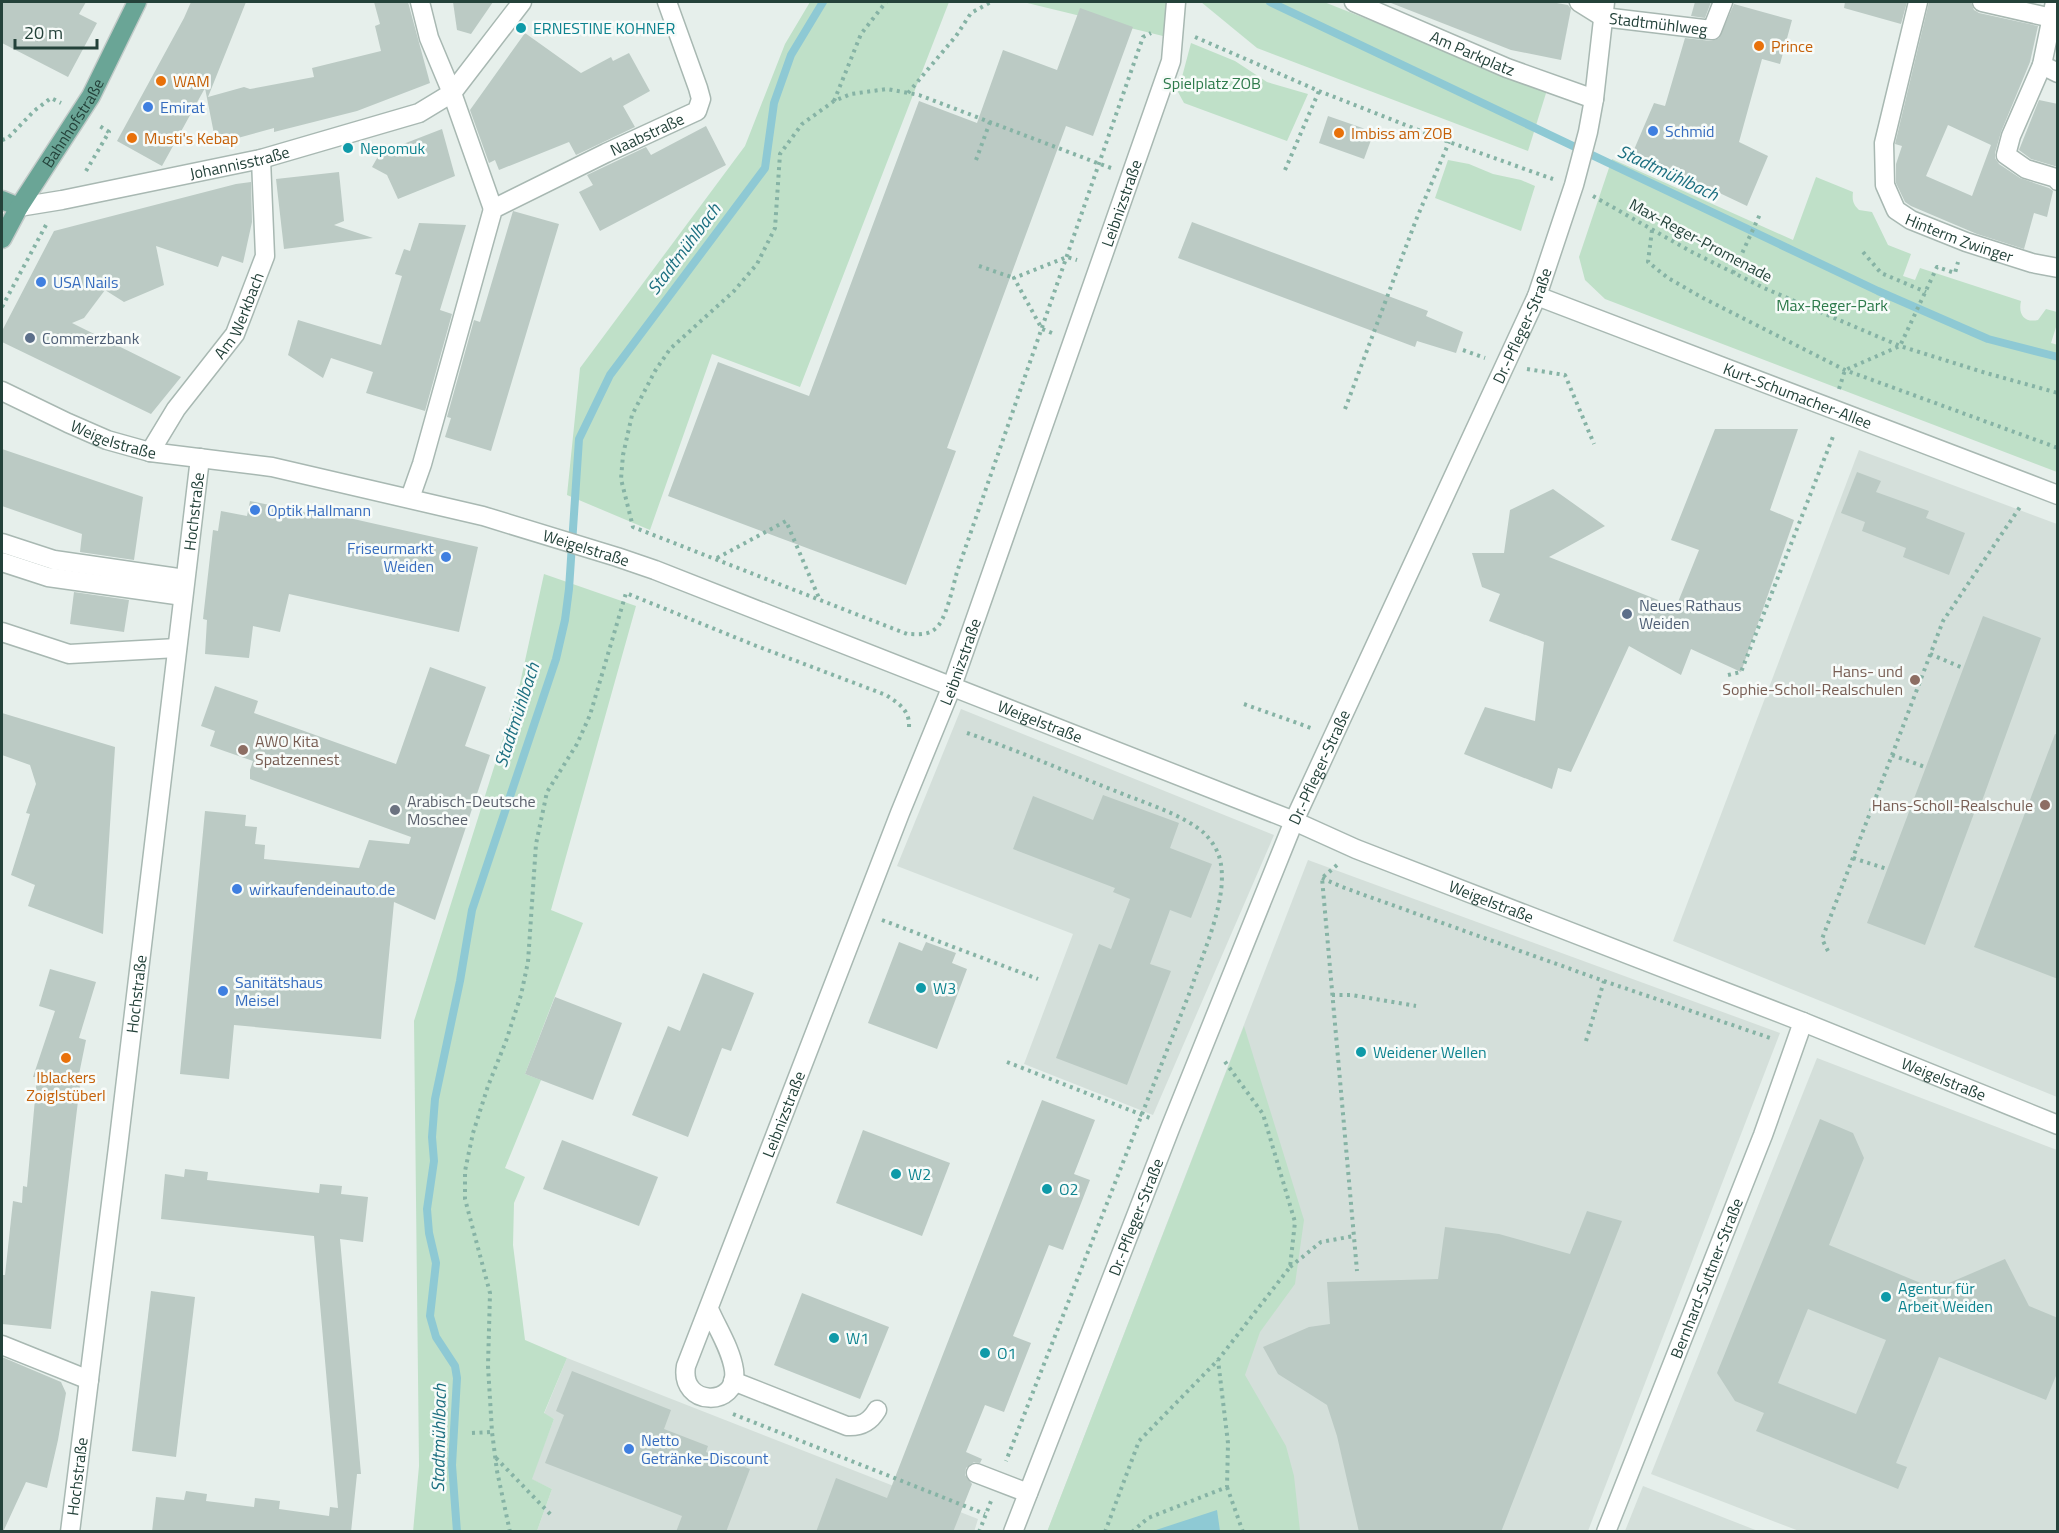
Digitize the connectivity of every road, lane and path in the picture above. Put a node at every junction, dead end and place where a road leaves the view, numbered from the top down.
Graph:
1 (137, 2) edge
2 (420, 2) edge
3 (522, 2) edge
4 (667, 2) edge
5 (886, 2) edge
6 (991, 2) edge
7 (1354, 2) edge
8 (1580, 2) edge
9 (1723, 2) edge
10 (1918, 2) edge
11 (1982, 2) edge
12 (1604, 9) edge
13 (1175, 10) edge
14 (2053, 10) edge
15 (2050, 69) edge
16 (1319, 91) junction
17 (452, 93) junction
18 (908, 93) junction
19 (51, 98) dead end
20 (1594, 99) junction
21 (834, 101) junction
22 (990, 122) junction
23 (2, 140) edge
24 (1449, 142) junction
25 (261, 159) junction
26 (976, 160) dead end
27 (1100, 164) junction
28 (1285, 170) dead end
29 (1131, 176) junction
30 (2058, 181) edge
31 (1574, 185) junction
32 (2, 200) edge
33 (19, 207) junction
34 (493, 209) junction
35 (1761, 212) dead end
36 (1653, 230) junction
37 (2, 239) edge
38 (1863, 252) dead end
39 (1067, 257) junction
40 (979, 266) dead end
41 (2058, 268) edge
42 (1733, 273) junction
43 (1955, 273) dead end
44 (1014, 278) junction
45 (1926, 292) junction
46 (1537, 296) junction
47 (1042, 329) junction
48 (1900, 346) junction
49 (1463, 350) dead end
50 (1505, 366) junction
51 (1845, 370) junction
52 (2, 391) edge
53 (2058, 393) edge
54 (1345, 409) dead end
55 (1837, 411) junction
56 (1594, 444) dead end
57 (2058, 448) edge
58 (150, 452) junction
59 (200, 458) junction
60 (2034, 486) junction
61 (2058, 495) edge
62 (410, 498) junction
63 (2, 543) edge
64 (717, 558) junction
65 (2, 562) edge
66 (184, 587) junction
67 (819, 598) junction
68 (2, 632) edge
69 (177, 648) junction
70 (1930, 654) junction
71 (1963, 668) dead end
72 (1728, 675) dead end
73 (952, 686) junction
74 (1244, 704) dead end
75 (909, 729) dead end
76 (967, 733) dead end
77 (1332, 736) junction
78 (1892, 755) junction
79 (1925, 767) dead end
80 (1294, 821) junction
81 (1356, 849) junction
82 (1852, 858) junction
83 (1887, 870) dead end
84 (1322, 878) junction
85 (862, 912) junction
86 (1828, 951) dead end
87 (1038, 979) dead end
88 (1604, 981) junction
89 (1332, 995) junction
90 (1416, 1006) dead end
91 (1803, 1022) junction
92 (1206, 1037) junction
93 (1586, 1041) dead end
94 (1795, 1046) junction
95 (1006, 1062) dead end
96 (1142, 1115) junction
97 (2058, 1125) edge
98 (1171, 1126) junction
99 (1354, 1236) junction
100 (1290, 1267) junction
101 (1357, 1271) dead end
102 (709, 1309) junction
103 (2, 1345) edge
104 (1218, 1360) junction
105 (89, 1380) junction
106 (733, 1381) junction
107 (704, 1397) junction
108 (877, 1410) dead end
109 (492, 1432) junction
110 (472, 1433) dead end
111 (495, 1458) junction
112 (976, 1473) dead end
113 (999, 1481) junction
114 (1227, 1487) junction
115 (1028, 1493) junction
116 (986, 1515) junction
117 (553, 1517) dead end
118 (70, 1532) edge
119 (510, 1532) edge
120 (979, 1532) edge
121 (1013, 1532) edge
122 (1105, 1532) edge
123 (1132, 1532) edge
124 (1243, 1532) edge
125 (1606, 1532) edge

1 - 33 main road, Bahnhofstraße
2 - 17 street
3 - 17 street, Johannisstraße
4 - 34 street, Naabstraße
5 - 21 path
6 - 18 path
7 - 20 street, Am Parkplatz
8 - 12 street, Stadtmühlweg
9 - 12 street, Stadtmühlweg
10 - 41 street, Hinterm Zwinger
11 - 14 street
12 - 20 street, Dr.-Pfleger-Straße
13 - 16 path, Max-Reger-Promenade
13 - 27 path
13 - 29 street, Leibnizstraße
14 - 15 street
15 - 30 street
16 - 24 path, Max-Reger-Promenade
16 - 28 path
17 - 25 street, Johannisstraße
17 - 34 street
18 - 21 path
18 - 22 path
19 - 23 path
20 - 31 street, Dr.-Pfleger-Straße
21 - 64 path
22 - 26 path
22 - 27 path
24 - 31 path, Max-Reger-Promenade
24 - 54 path
25 - 33 street, Johannisstraße
25 - 58 street, Am Werkbach
27 - 29 path
27 - 39 path
29 - 73 street, Leibnizstraße
31 - 36 path, Max-Reger-Promenade
31 - 46 street, Dr.-Pfleger-Straße
32 - 33 main road
33 - 37 main road, Bahnhofstraße
34 - 62 street
35 - 42 path
36 - 42 path, Max-Reger-Promenade
36 - 51 path
38 - 45 path
39 - 44 path
39 - 47 path
40 - 44 path
42 - 48 path, Max-Reger-Promenade
43 - 45 path
44 - 47 path
45 - 48 path
46 - 50 street, Dr.-Pfleger-Straße
46 - 55 street, Kurt-Schumacher-Allee
47 - 67 path
48 - 51 path
48 - 53 path, Max-Reger-Promenade
49 - 50 path
50 - 56 path
50 - 77 street, Dr.-Pfleger-Straße
51 - 55 path
51 - 57 path
52 - 58 street, Weigelstraße
55 - 60 street, Kurt-Schumacher-Allee
55 - 72 path
58 - 59 street, Weigelstraße
59 - 62 street, Weigelstraße
59 - 66 street, Hochstraße
60 - 61 street, Kurt-Schumacher-Allee
60 - 70 path
62 - 73 street, Weigelstraße
63 - 66 street
64 - 67 path
64 - 67 path
65 - 66 street
66 - 69 street, Hochstraße
68 - 69 street
69 - 105 street, Hochstraße
70 - 71 path
70 - 78 path
73 - 80 street, Weigelstraße
73 - 85 street, Leibnizstraße
74 - 77 path
75 - 109 path
76 - 96 path
77 - 80 street, Dr.-Pfleger-Straße
78 - 79 path
78 - 82 path
80 - 81 street, Weigelstraße
80 - 92 street, Dr.-Pfleger-Straße
81 - 84 path
81 - 91 street, Weigelstraße
82 - 83 path
82 - 86 path
84 - 88 path
84 - 89 path
85 - 87 path
85 - 102 street, Leibnizstraße
88 - 93 path
88 - 94 path
89 - 90 path
89 - 99 path
91 - 94 street, Bernhard-Suttner-Straße
91 - 97 street, Weigelstraße
92 - 98 street, Dr.-Pfleger-Straße
92 - 100 path
94 - 125 street, Bernhard-Suttner-Straße
95 - 96 path
96 - 98 path
96 - 113 path
98 - 115 street, Dr.-Pfleger-Straße
99 - 100 path
99 - 101 path
100 - 104 path
102 - 106 street
102 - 107 street, Leibnizstraße
103 - 105 street
104 - 114 path
104 - 122 path
105 - 118 street, Hochstraße
106 - 107 street
106 - 108 street
107 - 116 path
109 - 110 path
109 - 111 path
111 - 117 path
111 - 119 path
112 - 113 street
113 - 115 street
113 - 116 path
114 - 123 path
114 - 124 path
115 - 121 street, Dr.-Pfleger-Straße
116 - 120 path

